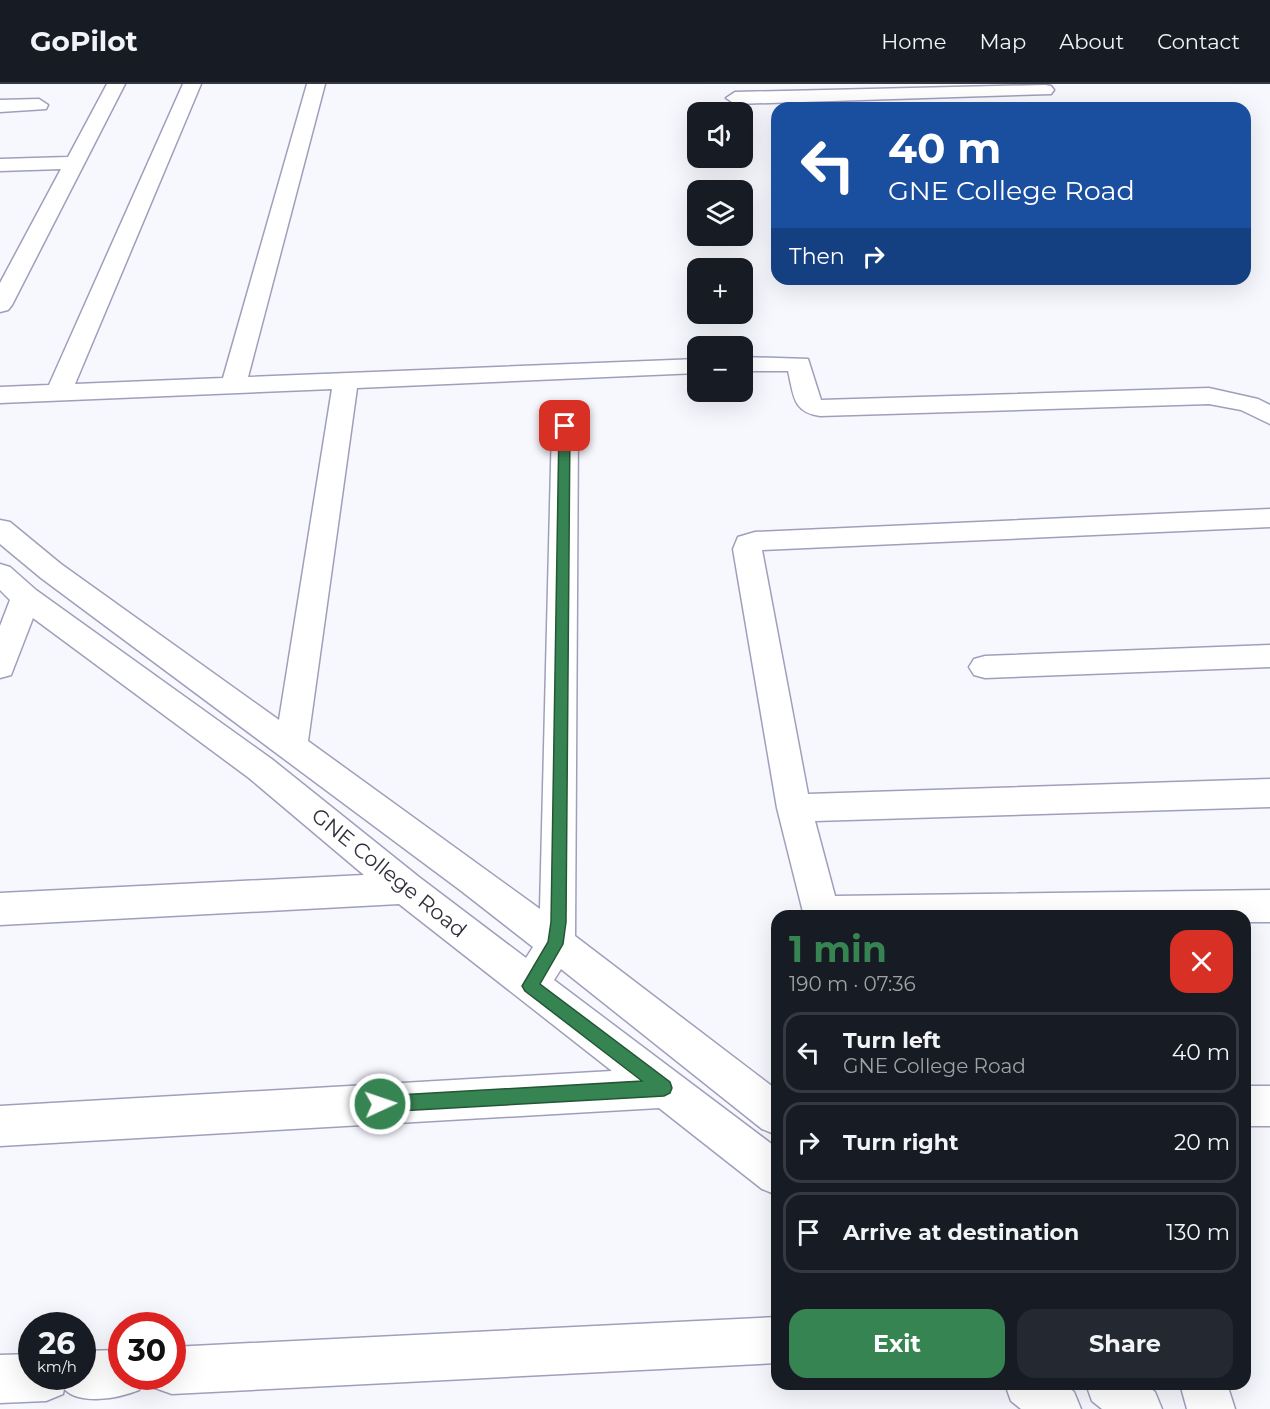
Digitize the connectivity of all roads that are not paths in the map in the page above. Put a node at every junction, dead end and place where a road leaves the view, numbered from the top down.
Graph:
1 (116, 84) edge
2 (192, 84) edge
3 (316, 84) edge
4 (884, 89) edge
5 (1045, 90) dead end
6 (735, 98) dead end
7 (898, 102) edge
8 (39, 105) dead end
9 (0, 106) edge
10 (75, 163) junction
11 (0, 165) edge
12 (0, 305) edge
13 (753, 364) edge
14 (687, 366) edge
15 (345, 382) junction
16 (234, 385) junction
17 (59, 392) junction
18 (0, 395) edge
19 (1270, 416) edge
20 (565, 426) dead end
21 (1270, 518) edge
22 (0, 529) edge
23 (0, 574) edge
24 (26, 597) junction
25 (1270, 656) edge
26 (0, 667) edge
27 (985, 668) dead end
28 (291, 746) junction
29 (1270, 793) edge
30 (794, 808) junction
31 (406, 888) junction
32 (1270, 906) edge
33 (0, 909) edge
34 (820, 910) edge
35 (1046, 910) edge
36 (556, 944) junction
37 (530, 986) junction
38 (664, 1088) junction
39 (1251, 1106) edge
40 (1270, 1106) edge
41 (771, 1110) edge
42 (0, 1125) edge
43 (771, 1169) edge
44 (771, 1340) edge
45 (186, 1370) edge
46 (18, 1378) edge
47 (0, 1379) edge
48 (1035, 1390) edge
49 (1116, 1390) edge
50 (1205, 1390) edge
51 (1057, 1409) edge
52 (1138, 1409) edge
53 (1210, 1409) edge

1 - 10 street
2 - 17 street
3 - 16 street
4 - 5 street
4 - 6 street
4 - 7 street
8 - 9 street
10 - 11 street
10 - 12 street
13 - 19 street
14 - 15 street
15 - 16 street
15 - 28 street
16 - 17 street
17 - 18 street
20 - 36 street
21 - 30 street
22 - 28 street, GNE College Road
23 - 24 street, GNE College Road
24 - 26 street
24 - 31 street, GNE College Road
25 - 27 street
28 - 36 street, GNE College Road
29 - 30 street
30 - 34 street
31 - 33 street
31 - 37 street, GNE College Road
32 - 35 street
36 - 37 street
36 - 41 street, GNE College Road
37 - 38 street, GNE College Road
38 - 42 street
38 - 43 street, GNE College Road
39 - 40 street
44 - 45 street
46 - 47 street
48 - 51 street
49 - 52 street
50 - 53 street

